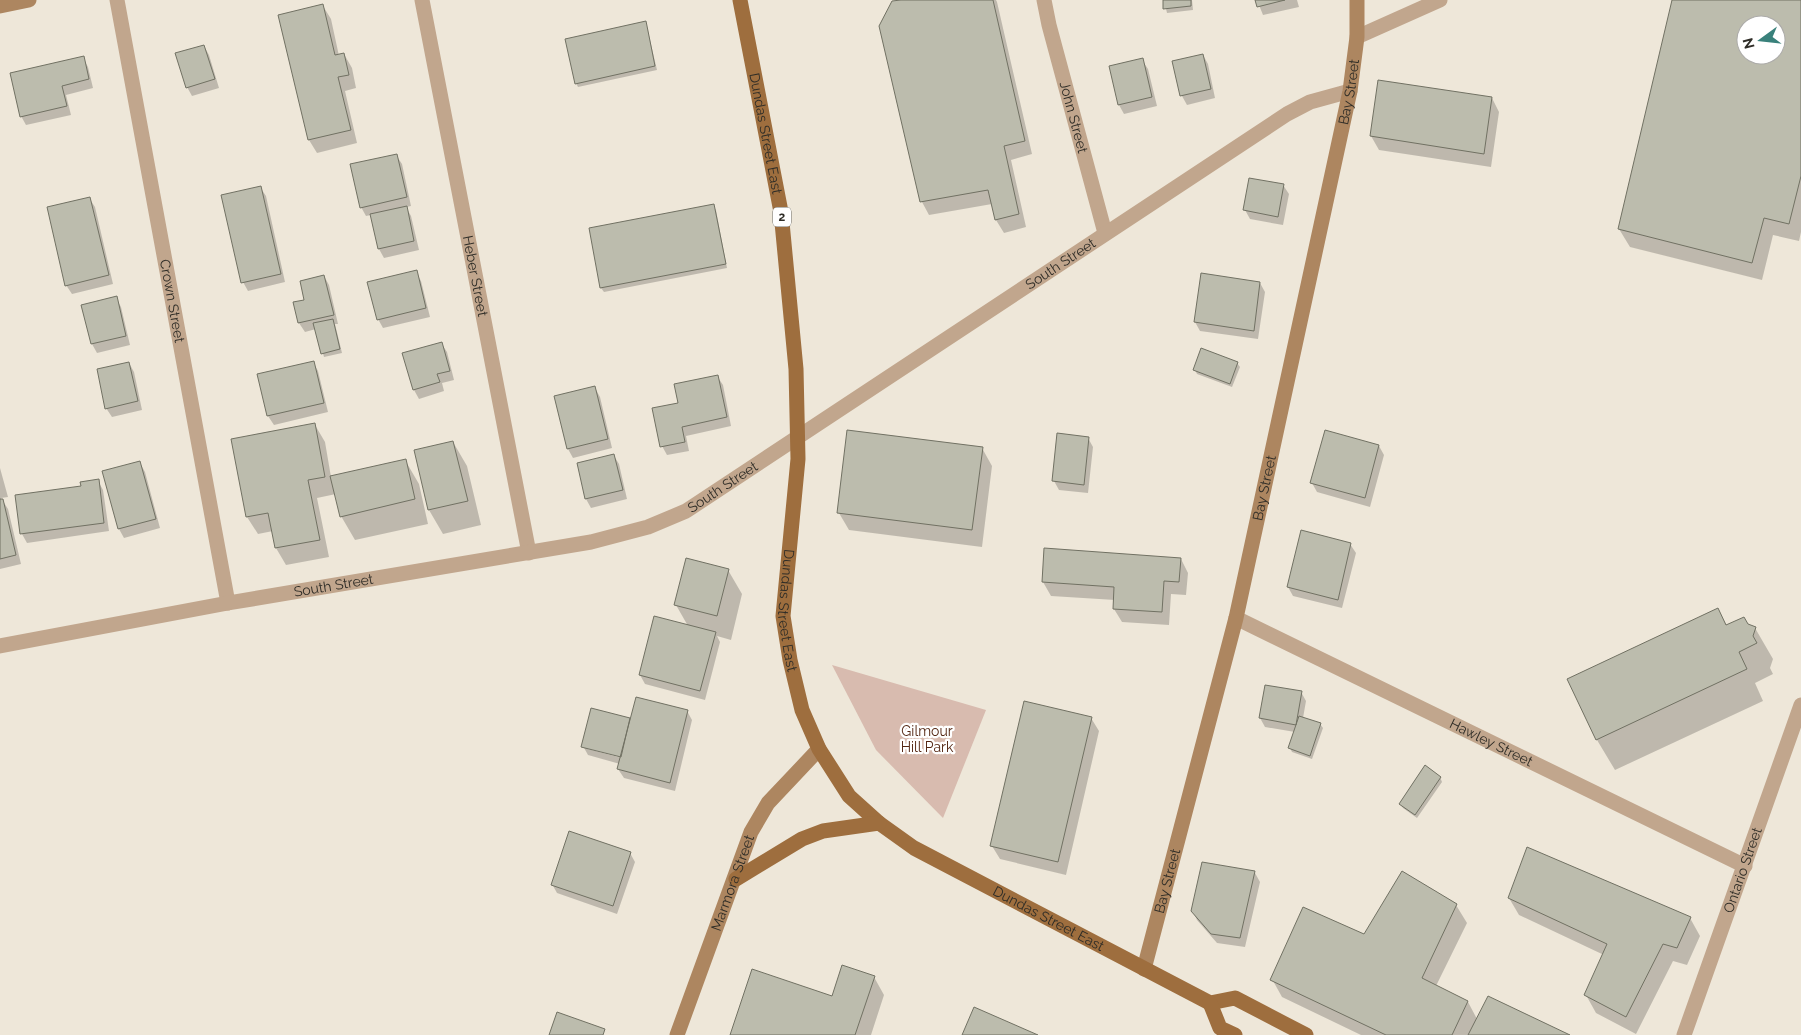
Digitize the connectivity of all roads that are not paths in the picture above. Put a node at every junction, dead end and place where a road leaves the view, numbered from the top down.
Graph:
1 (30, 0) edge
2 (117, 0) edge
3 (422, 0) edge
4 (740, 0) edge
5 (1044, 0) edge
6 (1357, 0) edge
7 (1440, 0) edge
8 (0, 6) edge
9 (1357, 37) junction
10 (1350, 91) junction
11 (1105, 233) junction
12 (798, 437) junction
13 (530, 553) junction
14 (228, 603) junction
15 (1236, 618) junction
16 (0, 646) edge
17 (1801, 705) edge
18 (819, 749) junction
19 (879, 823) junction
20 (1745, 866) junction
21 (736, 879) junction
22 (1144, 969) junction
23 (1210, 1003) junction
24 (677, 1035) edge
25 (1235, 1035) edge
26 (1306, 1035) edge
27 (1684, 1035) edge

1 - 8 street
2 - 14 street, Crown Street
3 - 13 street, Heber Street
4 - 12 main road, Dundas Street East / 2
5 - 11 street, John Street
6 - 9 street, Bay Street
7 - 9 street
9 - 10 street, Bay Street
10 - 11 street, South Street
10 - 15 street, Bay Street
11 - 12 street, South Street
12 - 13 street, South Street
12 - 18 main road, Dundas Street East / 2
13 - 14 street, South Street
14 - 16 street, South Street
15 - 20 street, Hawley Street
15 - 22 street, Bay Street
17 - 20 street, Ontario Street
18 - 19 main road, Dundas Street East
18 - 21 street, Marmora Street
19 - 21 main road
19 - 22 main road, Dundas Street East
20 - 27 street, Ontario Street
21 - 24 street, Marmora Street
22 - 23 main road, Dundas Street East
23 - 25 main road
23 - 26 main road

